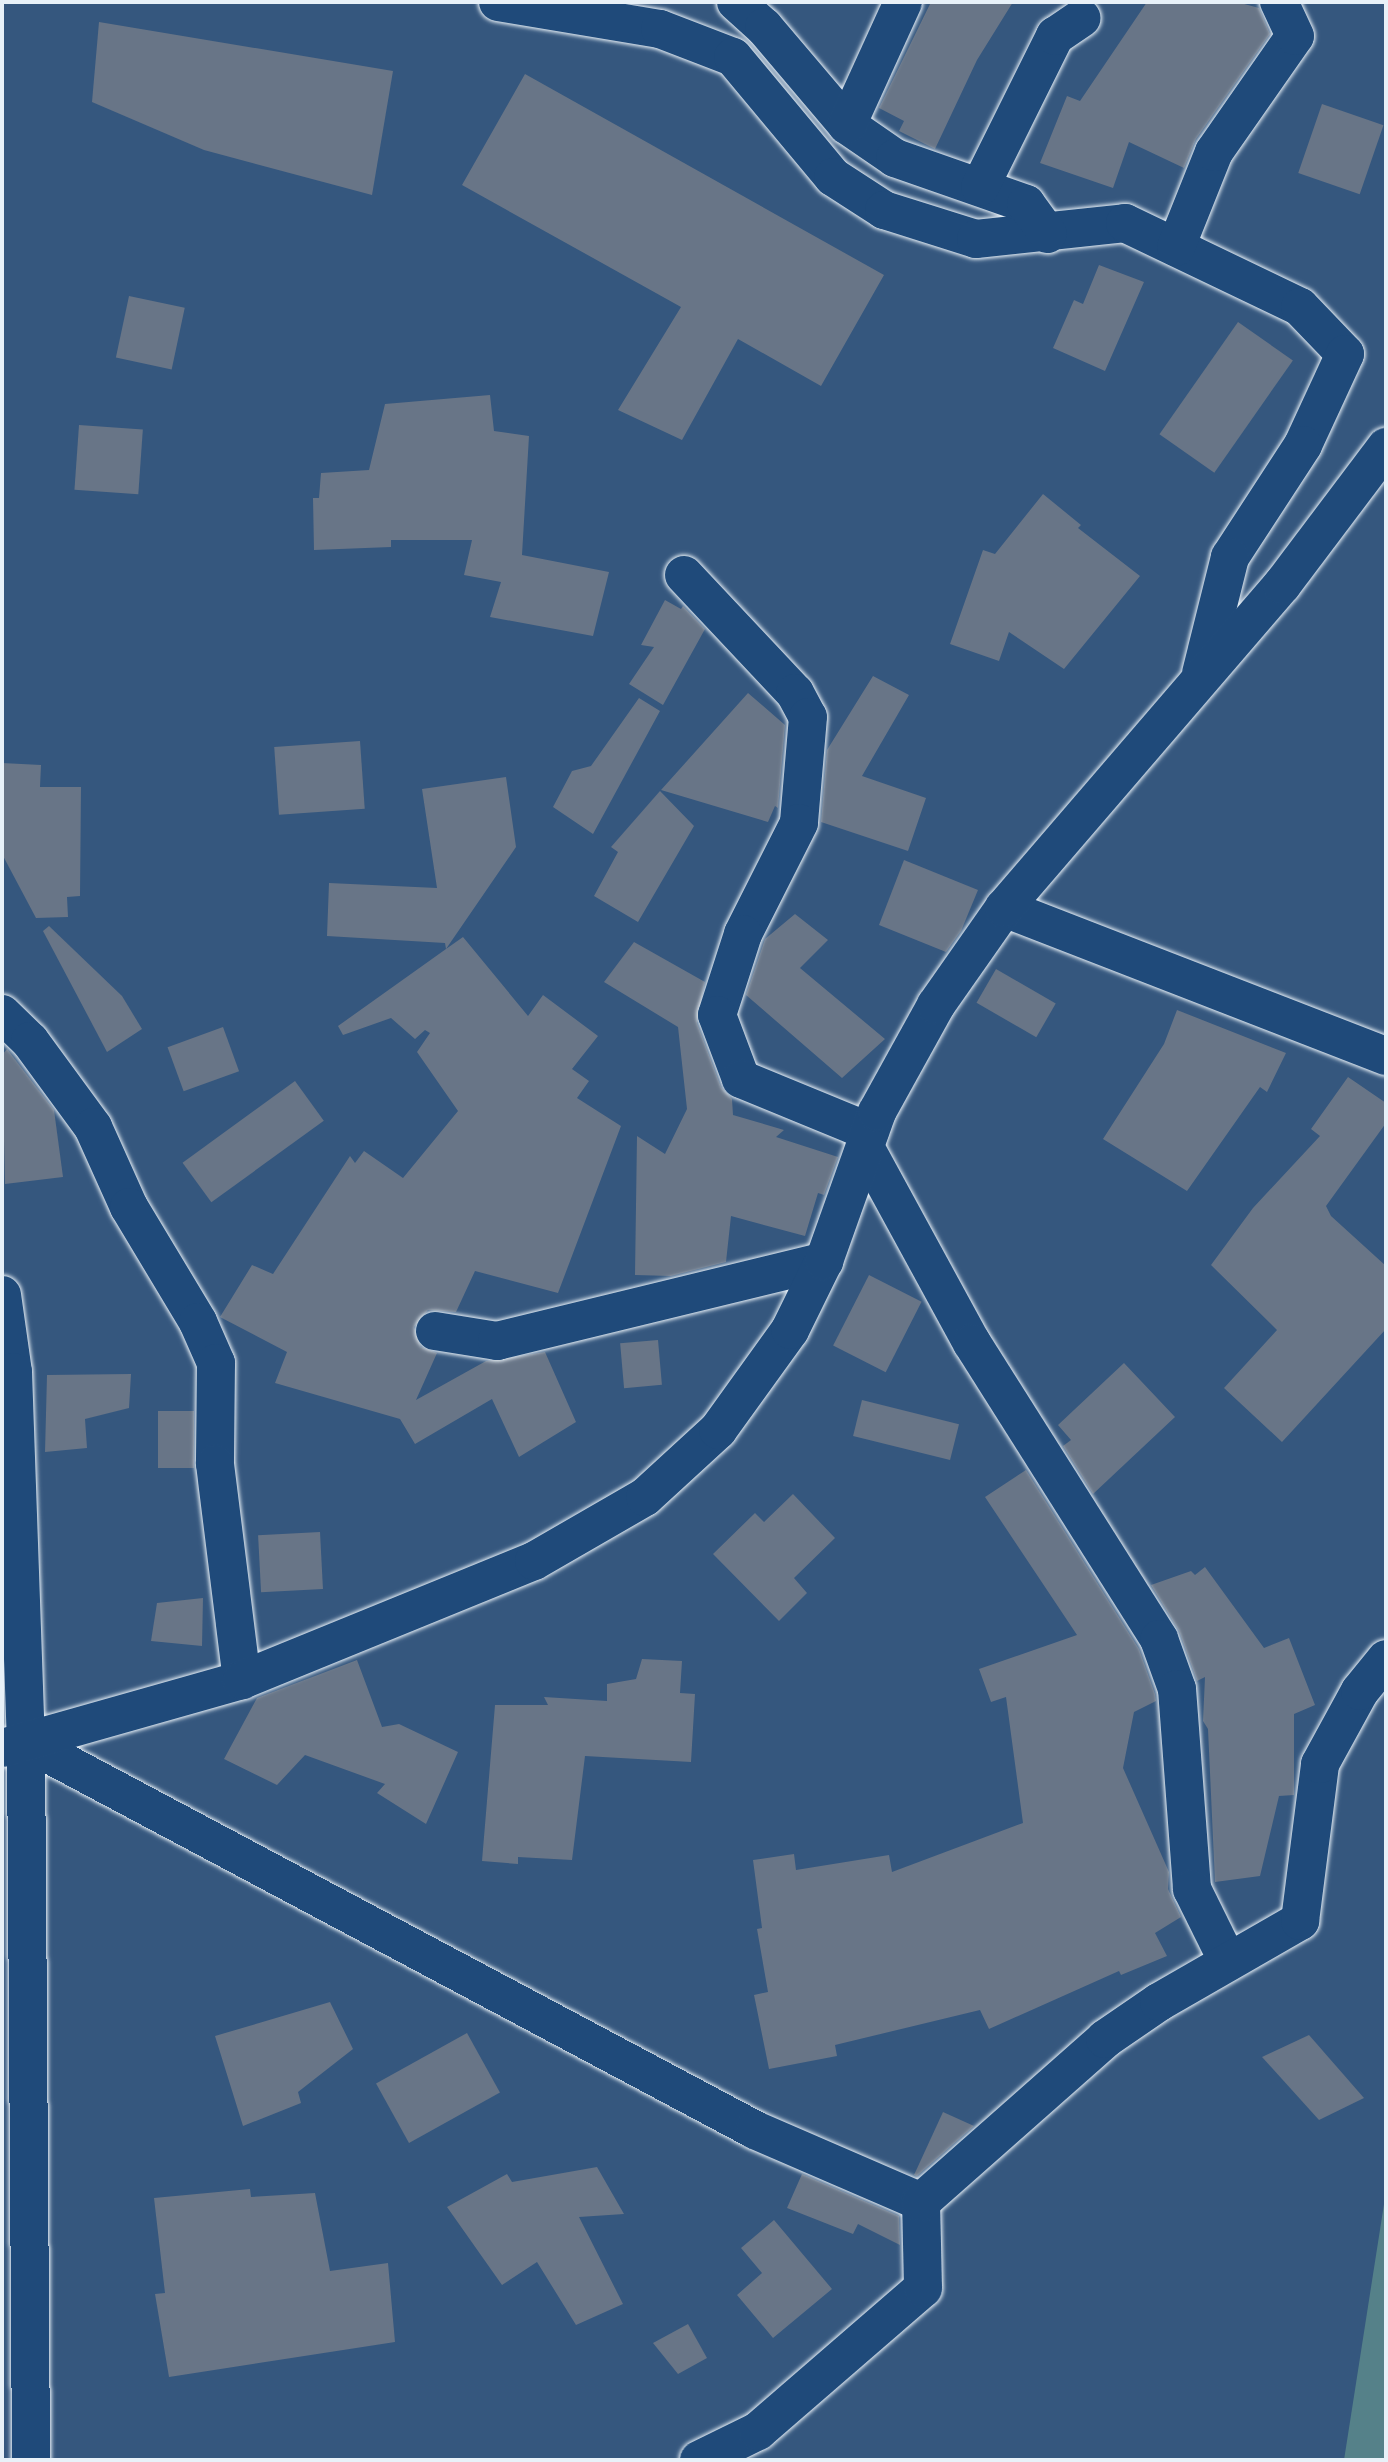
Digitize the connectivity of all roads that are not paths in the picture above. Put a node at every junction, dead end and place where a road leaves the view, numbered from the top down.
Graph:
1 (498, 2) edge
2 (736, 2) edge
3 (903, 2) edge
4 (1279, 2) edge
5 (1082, 18) dead end
6 (846, 125) junction
7 (980, 187) junction
8 (1048, 234) junction
9 (1176, 247) junction
10 (1386, 447) edge
11 (684, 575) dead end
12 (1200, 678) junction
13 (1004, 908) junction
14 (2, 1014) edge
15 (1386, 1056) edge
16 (868, 1139) junction
17 (824, 1261) junction
18 (2, 1295) edge
19 (435, 1331) dead end
20 (1386, 1659) edge
21 (242, 1680) junction
22 (14, 1745) edge
23 (1227, 1962) junction
24 (921, 2202) junction
25 (31, 2460) edge
26 (699, 2460) edge

1 - 8 street
2 - 6 street
3 - 6 street
4 - 9 street
5 - 7 street
6 - 7 street
7 - 8 street
8 - 9 street
9 - 12 street
10 - 12 street
11 - 16 street
12 - 13 street
13 - 15 street
13 - 16 street
14 - 21 street
16 - 17 street
16 - 23 street
17 - 19 street
17 - 21 street
18 - 22 street
20 - 23 street
21 - 22 street
22 - 24 street
22 - 25 street
23 - 24 street
24 - 26 street

